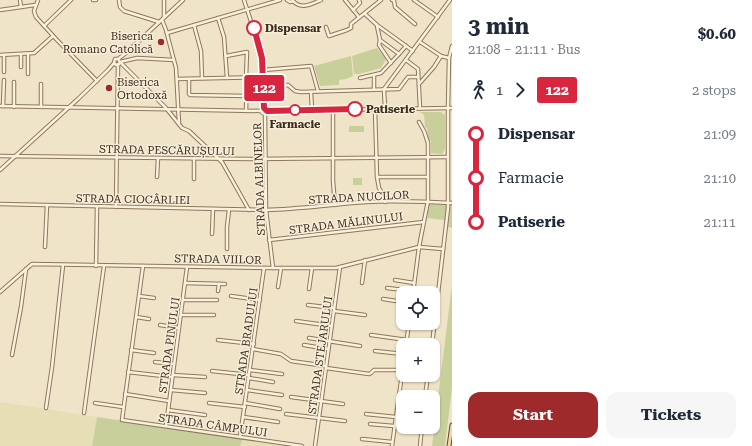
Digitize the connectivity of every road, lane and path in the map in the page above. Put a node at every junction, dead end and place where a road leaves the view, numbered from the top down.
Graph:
1 (20, 0) edge
2 (38, 0) edge
3 (71, 0) edge
4 (119, 0) edge
5 (164, 0) edge
6 (183, 0) edge
7 (244, 0) edge
8 (280, 0) edge
9 (287, 0) edge
10 (293, 0) edge
11 (321, 0) edge
12 (345, 0) edge
13 (359, 0) edge
14 (381, 0) edge
15 (393, 0) edge
16 (414, 0) edge
17 (450, 0) edge
18 (35, 5) junction
19 (164, 6) junction
20 (21, 7) junction
21 (247, 9) junction
22 (0, 10) edge
23 (353, 10) junction
24 (172, 11) junction
25 (365, 14) junction
26 (359, 17) junction
27 (438, 17) junction
28 (218, 18) junction
29 (162, 20) junction
30 (415, 24) dead end
31 (194, 25) junction
32 (377, 25) junction
33 (44, 26) junction
34 (326, 27) dead end
35 (167, 33) junction
36 (53, 36) junction
37 (380, 40) junction
38 (420, 42) junction
39 (406, 46) junction
40 (452, 46) edge
41 (413, 51) junction
42 (28, 54) junction
43 (399, 54) junction
44 (0, 55) edge
45 (4, 55) junction
46 (21, 55) junction
47 (441, 56) junction
48 (226, 57) junction
49 (449, 58) junction
50 (174, 60) junction
51 (406, 60) junction
52 (118, 62) junction
53 (391, 63) junction
54 (21, 67) dead end
55 (263, 70) junction
56 (4, 72) dead end
57 (28, 74) dead end
58 (374, 75) junction
59 (263, 77) junction
60 (418, 77) junction
61 (202, 78) junction
62 (228, 78) junction
63 (246, 78) junction
64 (360, 78) dead end
65 (177, 79) junction
66 (189, 79) junction
67 (4, 80) dead end
68 (97, 81) junction
69 (14, 82) dead end
70 (41, 84) dead end
71 (419, 84) junction
72 (264, 86) junction
73 (384, 89) junction
74 (374, 90) junction
75 (318, 91) junction
76 (311, 92) junction
77 (247, 96) junction
78 (78, 99) junction
79 (2, 106) edge
80 (14, 107) junction
81 (42, 107) junction
82 (68, 107) junction
83 (82, 108) junction
84 (118, 108) junction
85 (166, 108) junction
86 (420, 108) junction
87 (448, 108) junction
88 (452, 108) edge
89 (178, 109) junction
90 (375, 109) junction
91 (385, 109) junction
92 (263, 110) junction
93 (312, 110) junction
94 (333, 110) junction
95 (246, 111) junction
96 (266, 112) junction
97 (420, 122) dead end
98 (179, 123) junction
99 (16, 155) junction
100 (0, 156) edge
101 (117, 157) junction
102 (376, 157) junction
103 (428, 157) junction
104 (448, 157) junction
105 (158, 158) junction
106 (194, 158) junction
107 (333, 158) junction
108 (218, 159) junction
109 (265, 159) junction
110 (0, 170) edge
111 (157, 177) dead end
112 (377, 177) junction
113 (428, 177) junction
114 (194, 179) dead end
115 (428, 201) junction
116 (385, 202) junction
117 (450, 203) edge
118 (0, 204) edge
119 (47, 205) junction
120 (335, 205) junction
121 (97, 207) junction
122 (116, 207) junction
123 (213, 209) junction
124 (229, 210) junction
125 (249, 210) junction
126 (266, 210) junction
127 (424, 222) junction
128 (212, 234) dead end
129 (269, 240) junction
130 (419, 247) junction
131 (45, 248) dead end
132 (227, 250) dead end
133 (444, 250) junction
134 (365, 260) junction
135 (63, 265) junction
136 (96, 266) junction
137 (104, 266) junction
138 (143, 266) junction
139 (187, 267) junction
140 (340, 267) junction
141 (264, 268) junction
142 (273, 268) junction
143 (281, 268) junction
144 (312, 268) junction
145 (26, 269) junction
146 (395, 280) dead end
147 (185, 283) junction
148 (362, 283) dead end
149 (414, 283) junction
150 (219, 284) junction
151 (225, 284) dead end
152 (414, 286) edge
153 (278, 287) dead end
154 (387, 288) dead end
155 (309, 289) dead end
156 (396, 289) edge
157 (218, 291) dead end
158 (0, 292) edge
159 (139, 296) junction
160 (231, 296) dead end
161 (154, 298) dead end
162 (383, 299) dead end
163 (183, 300) junction
164 (217, 300) dead end
165 (260, 300) junction
166 (396, 301) edge
167 (308, 305) dead end
168 (334, 309) junction
169 (181, 315) junction
170 (214, 315) dead end
171 (365, 315) dead end
172 (136, 317) junction
173 (149, 319) dead end
174 (296, 321) dead end
175 (160, 325) dead end
176 (332, 326) junction
177 (179, 328) junction
178 (371, 335) dead end
179 (309, 338) dead end
180 (396, 338) edge
181 (433, 338) edge
182 (218, 340) dead end
183 (329, 341) junction
184 (254, 344) junction
185 (304, 345) dead end
186 (360, 346) dead end
187 (253, 349) junction
188 (328, 349) junction
189 (131, 350) junction
190 (376, 351) dead end
191 (154, 353) dead end
192 (396, 353) edge
193 (12, 355) dead end
194 (155, 362) dead end
195 (174, 364) junction
196 (326, 367) junction
197 (396, 369) edge
198 (250, 370) junction
199 (212, 371) dead end
200 (128, 372) junction
201 (282, 374) dead end
202 (173, 376) junction
203 (205, 377) dead end
204 (249, 377) junction
205 (273, 382) dead end
206 (171, 390) junction
207 (247, 390) junction
208 (205, 393) dead end
209 (125, 394) junction
210 (282, 395) dead end
211 (291, 397) dead end
212 (169, 401) junction
213 (321, 401) junction
214 (95, 403) dead end
215 (209, 403) dead end
216 (246, 403) junction
217 (343, 404) dead end
218 (123, 407) junction
219 (245, 407) junction
220 (46, 408) dead end
221 (280, 409) dead end
222 (168, 410) junction
223 (84, 413) dead end
224 (286, 414) dead end
225 (366, 414) dead end
226 (205, 415) dead end
227 (243, 417) junction
228 (396, 417) joint
229 (319, 418) junction
230 (345, 421) dead end
231 (278, 422) dead end
232 (370, 424) dead end
233 (452, 425) edge
234 (166, 426) junction
235 (394, 426) junction
236 (421, 434) edge
237 (240, 437) junction
238 (362, 439) dead end
239 (392, 444) edge
240 (302, 446) edge
241 (315, 446) edge
242 (420, 446) edge
243 (449, 446) edge

1 - 20 street
2 - 18 street
3 - 33 street
4 - 29 street
5 - 19 street
6 - 24 street
7 - 21 street, STRADA ALBINELOR
8 - 21 street
9 - 10 street
10 - 11 street
12 - 23 street
13 - 23 street
14 - 25 street
15 - 30 street
16 - 27 street
17 - 27 street
18 - 20 street
18 - 33 street
19 - 24 street
19 - 29 street
20 - 22 street
21 - 28 street
21 - 55 street, STRADA ALBINELOR
23 - 26 street
24 - 29 street
25 - 26 street
25 - 32 street
26 - 34 street
27 - 38 street
28 - 31 street
28 - 48 street
29 - 35 street
29 - 52 street
31 - 35 street
31 - 61 street
32 - 37 street
32 - 39 street
33 - 36 street
35 - 50 street
36 - 42 street
36 - 68 street
37 - 43 street
37 - 53 street
38 - 41 street
38 - 47 street
39 - 41 street
39 - 43 street
40 - 49 street
41 - 51 street
42 - 46 street
42 - 57 street
43 - 53 street
44 - 45 street
45 - 46 street
45 - 56 street
46 - 54 street
47 - 49 street
47 - 71 street
48 - 62 street
48 - 63 street
49 - 87 street
50 - 52 street
50 - 65 street
51 - 60 street
51 - 73 street
52 - 68 street
52 - 84 street
52 - 85 street
53 - 58 street
55 - 59 street, STRADA ALBINELOR
55 - 75 street
58 - 64 street
58 - 74 street
59 - 63 street
59 - 72 street, STRADA ALBINELOR
60 - 71 street
60 - 73 street
61 - 62 street
61 - 66 street
62 - 63 street
63 - 77 street
65 - 66 street
65 - 89 street
66 - 77 street
67 - 79 street
68 - 78 street
69 - 80 street
70 - 81 street
71 - 86 street
72 - 76 street
72 - 92 street, STRADA ALBINELOR
73 - 74 street
73 - 91 street
74 - 75 street
75 - 76 street
76 - 93 street
77 - 95 street
78 - 82 street
78 - 83 street
79 - 80 street
80 - 81 street
81 - 82 street
82 - 83 street
82 - 99 street
83 - 84 street
84 - 85 street
84 - 101 street
85 - 89 street
85 - 98 street
86 - 87 street
86 - 91 street
87 - 88 street
87 - 104 street
89 - 95 street
89 - 98 street
90 - 91 street
90 - 94 street
90 - 102 street
92 - 95 street
92 - 96 street
93 - 94 street
93 - 96 street
94 - 107 street
96 - 109 street, STRADA ALBINELOR
97 - 103 street
98 - 108 street
99 - 100 street, STRADA PESCĂRUȘULUI
99 - 101 street, STRADA PESCĂRUȘULUI
99 - 110 street
101 - 105 street, STRADA PESCĂRUȘULUI
101 - 122 street
102 - 103 street, STRADA PESCĂRUȘULUI
102 - 107 street, STRADA PESCĂRUȘULUI
102 - 112 street
103 - 104 street, STRADA PESCĂRUȘULUI
103 - 113 street
104 - 117 street
105 - 106 street, STRADA PESCĂRUȘULUI
105 - 111 street
106 - 108 street, STRADA PESCĂRUȘULUI
106 - 114 street
107 - 109 street, STRADA PESCĂRUȘULUI
107 - 120 street
108 - 109 street, STRADA PESCĂRUȘULUI
108 - 125 street
109 - 126 street, STRADA ALBINELOR
112 - 113 street
112 - 116 street
113 - 115 street
115 - 116 street, STRADA NUCILOR
115 - 117 street, STRADA NUCILOR
115 - 127 street
116 - 120 street, STRADA NUCILOR
117 - 133 street
118 - 119 street, STRADA CIOCÂRLIEI
119 - 121 street, STRADA CIOCÂRLIEI
119 - 131 street
120 - 126 street, STRADA NUCILOR
121 - 122 street, STRADA CIOCÂRLIEI
121 - 136 street
122 - 123 street, STRADA CIOCÂRLIEI
123 - 124 street, STRADA CIOCÂRLIEI
123 - 128 street
124 - 125 street, STRADA CIOCÂRLIEI
124 - 132 street
125 - 126 street, STRADA CIOCÂRLIEI
126 - 129 street, STRADA ALBINELOR
127 - 129 street, STRADA MĂLINULUI
127 - 130 street
129 - 142 street, STRADA ALBINELOR
130 - 133 street, STRADA VIILOR
130 - 134 street, STRADA VIILOR
130 - 149 street
133 - 181 street
134 - 140 street, STRADA VIILOR
134 - 148 street
135 - 136 street, STRADA VIILOR
135 - 145 street, STRADA VIILOR
135 - 220 street
136 - 137 street, STRADA VIILOR
137 - 138 street, STRADA VIILOR
137 - 223 street
138 - 139 street, STRADA VIILOR
138 - 159 street
139 - 141 street, STRADA VIILOR
139 - 147 street, STRADA PINULUI
140 - 144 street, STRADA VIILOR
140 - 168 street, STRADA STEJARULUI
141 - 142 street, STRADA VIILOR
141 - 165 street, STRADA BRADULUI
142 - 143 street, STRADA VIILOR
143 - 144 street, STRADA VIILOR
143 - 153 street
144 - 155 street
145 - 158 street, STRADA VIILOR
145 - 193 street
146 - 149 street
147 - 150 street
147 - 163 street, STRADA PINULUI
149 - 152 street
150 - 151 street
150 - 157 street
154 - 156 street
159 - 161 street
159 - 172 street
160 - 165 street
162 - 166 street
163 - 164 street
163 - 169 street, STRADA PINULUI
165 - 184 street, STRADA BRADULUI
167 - 168 street
168 - 171 street
168 - 176 street, STRADA STEJARULUI
169 - 170 street
169 - 177 street, STRADA PINULUI
172 - 173 street
172 - 189 street
174 - 176 street
175 - 177 street
176 - 183 street, STRADA STEJARULUI
177 - 195 street, STRADA PINULUI
178 - 180 street
179 - 183 street
182 - 184 street
183 - 186 street
183 - 188 street, STRADA STEJARULUI
184 - 187 street, STRADA BRADULUI
185 - 188 street
187 - 196 street
187 - 198 street, STRADA BRADULUI
188 - 196 street, STRADA STEJARULUI
189 - 191 street
189 - 200 street
190 - 192 street
194 - 195 street
195 - 202 street, STRADA PINULUI
196 - 197 street
196 - 213 street, STRADA STEJARULUI
198 - 201 street
198 - 204 street, STRADA BRADULUI
199 - 204 street
200 - 202 street
200 - 209 street
202 - 203 street
202 - 206 street, STRADA PINULUI
204 - 205 street
204 - 207 street, STRADA BRADULUI
206 - 208 street
206 - 212 street, STRADA PINULUI
207 - 210 street
207 - 216 street, STRADA BRADULUI
209 - 212 street
209 - 218 street
211 - 213 street
212 - 222 street, STRADA PINULUI
213 - 217 street
213 - 229 street, STRADA STEJARULUI
214 - 218 street
215 - 219 street
216 - 219 street, STRADA BRADULUI
216 - 221 street
218 - 234 street, STRADA CÂMPULUI
219 - 227 street, STRADA BRADULUI
222 - 226 street
222 - 234 street, STRADA PINULUI
224 - 229 street
225 - 228 street
227 - 231 street
227 - 237 street, STRADA BRADULUI
228 - 235 street
229 - 230 street
229 - 241 street, STRADA STEJARULUI
232 - 235 street
233 - 243 main road
234 - 237 street, STRADA CÂMPULUI
235 - 239 street
236 - 242 street
237 - 240 street, STRADA CÂMPULUI
238 - 239 street

